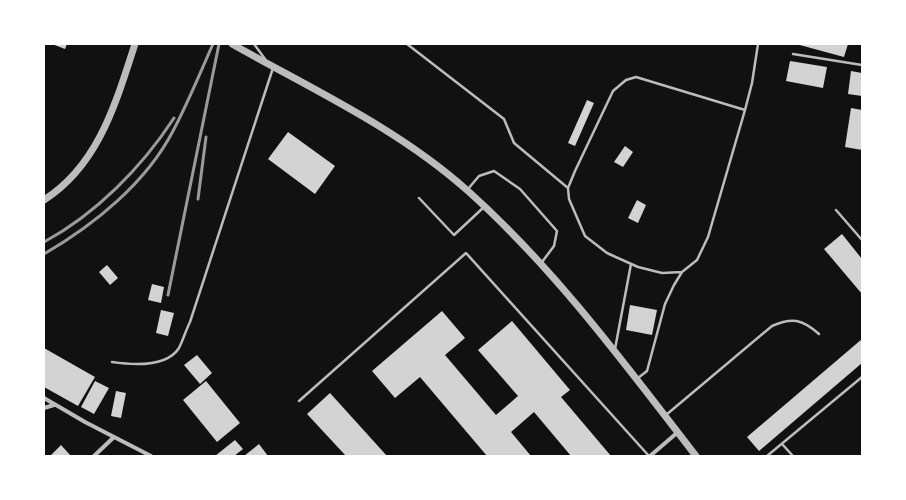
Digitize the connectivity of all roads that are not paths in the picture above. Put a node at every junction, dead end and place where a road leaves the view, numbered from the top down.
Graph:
1 (135, 44) edge
2 (232, 44) edge
3 (254, 44) edge
4 (407, 44) edge
5 (758, 44) edge
6 (793, 54) dead end
7 (271, 66) junction
8 (862, 66) edge
9 (745, 110) junction
10 (568, 188) junction
11 (467, 190) junction
12 (419, 198) dead end
13 (44, 200) edge
14 (484, 207) junction
15 (836, 210) dead end
16 (862, 240) edge
17 (540, 264) junction
18 (631, 264) junction
19 (682, 272) junction
20 (819, 334) dead end
21 (615, 350) junction
22 (112, 362) dead end
23 (862, 377) edge
24 (637, 379) junction
25 (44, 398) edge
26 (299, 401) dead end
27 (54, 405) junction
28 (44, 408) edge
29 (665, 415) junction
30 (678, 432) junction
31 (114, 437) junction
32 (782, 444) junction
33 (94, 456) edge
34 (151, 456) edge
35 (649, 456) edge
36 (696, 456) edge
37 (767, 456) edge
38 (793, 456) edge

1 - 13 street
2 - 7 street
3 - 7 lane
4 - 10 lane
5 - 9 lane
6 - 8 lane
7 - 11 street
7 - 22 lane
9 - 10 lane
9 - 19 lane
10 - 18 lane
11 - 14 street
11 - 17 lane
12 - 14 lane
14 - 17 street
15 - 16 lane
17 - 21 street
18 - 19 lane
18 - 21 lane
19 - 24 lane
20 - 29 lane
21 - 24 street
23 - 32 lane
24 - 29 street
25 - 27 street
26 - 35 lane
27 - 28 street
27 - 31 street
29 - 30 street
30 - 35 street
30 - 36 street
31 - 33 street
31 - 34 street
32 - 37 lane
32 - 38 lane

